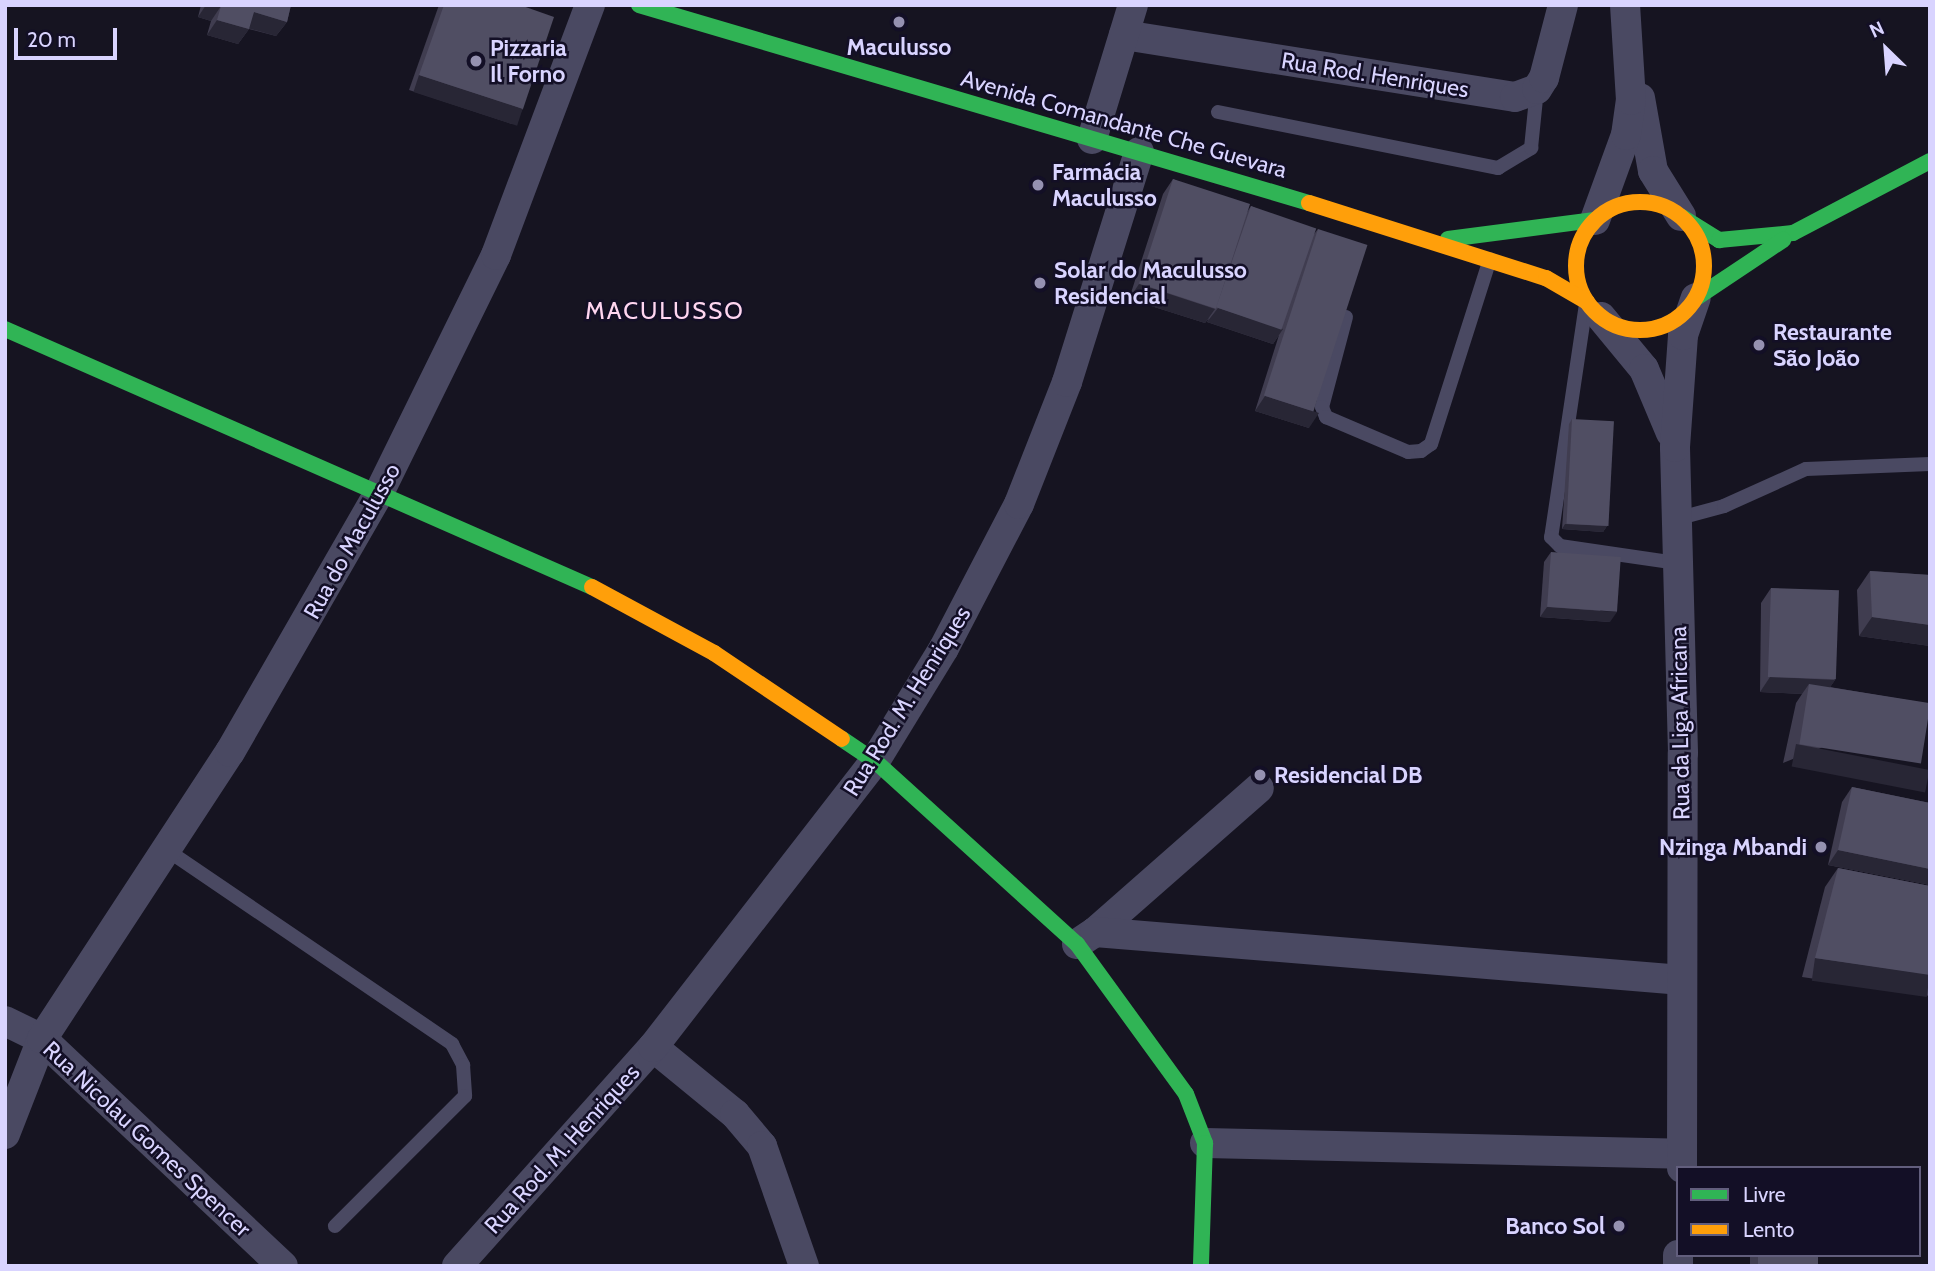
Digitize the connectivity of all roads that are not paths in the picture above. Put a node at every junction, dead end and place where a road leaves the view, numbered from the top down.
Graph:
1 (590, 5) edge
2 (639, 5) edge
3 (1133, 5) edge
4 (1563, 5) edge
5 (1626, 17) edge
6 (1124, 34) junction
7 (1537, 89) junction
8 (1218, 112) dead end
9 (1092, 139) junction
10 (1139, 152) junction
11 (1930, 161) edge
12 (1681, 216) junction
13 (1371, 220) junction
14 (1595, 220) junction
15 (1793, 233) junction
16 (1436, 240) junction
17 (1365, 245) edge
18 (1490, 259) junction
19 (1696, 298) junction
20 (1349, 305) edge
21 (1594, 310) junction
22 (5, 329) edge
23 (1675, 447) junction
24 (1930, 464) edge
25 (378, 495) junction
26 (1676, 519) junction
27 (1676, 563) junction
28 (875, 761) junction
29 (1259, 788) dead end
30 (167, 849) junction
31 (1086, 938) junction
32 (1682, 980) junction
33 (5, 1021) edge
34 (42, 1039) junction
35 (653, 1047) junction
36 (5, 1134) edge
37 (1205, 1143) junction
38 (1682, 1161) edge
39 (335, 1226) dead end
40 (283, 1266) edge
41 (457, 1266) edge
42 (804, 1266) edge
43 (1201, 1266) edge

1 - 25 street, Rua do Maculusso
2 - 9 street, Avenida Comandante Che Guevara
3 - 6 street
4 - 7 street
5 - 12 street
5 - 14 street
6 - 7 street, Rua Rod. Henriques
6 - 9 street
7 - 8 lane
9 - 10 street, Avenida Comandante Che Guevara
10 - 13 street, Avenida Comandante Che Guevara
10 - 28 street, Rua Rod. M. Henriques
11 - 15 street
12 - 14 street
12 - 15 street
12 - 19 street
13 - 16 street, Avenida Comandante Che Guevara
13 - 17 lane
14 - 16 street, Avenida Comandante Che Guevara
14 - 21 street
15 - 19 street
16 - 18 street, Avenida Comandante Che Guevara
18 - 20 lane
18 - 21 street, Avenida Comandante Che Guevara
19 - 21 street
19 - 23 street, Rua da Liga Africana
21 - 23 street
21 - 27 lane
22 - 25 street
23 - 26 street, Rua da Liga Africana
24 - 26 lane
25 - 28 street
25 - 30 street, Rua do Maculusso
26 - 27 street, Rua da Liga Africana
27 - 32 street, Rua da Liga Africana
28 - 31 street
28 - 35 street, Rua Rod. M. Henriques
29 - 31 street
30 - 34 street, Rua do Maculusso
30 - 39 lane
31 - 32 street
31 - 37 street
32 - 38 street, Rua da Liga Africana
33 - 34 street, Rua Nicolau Gomes Spencer
34 - 36 street, Rua do Maculusso
34 - 40 street, Rua Nicolau Gomes Spencer
35 - 41 street, Rua Rod. M. Henriques
35 - 42 street
37 - 38 street
37 - 43 street

